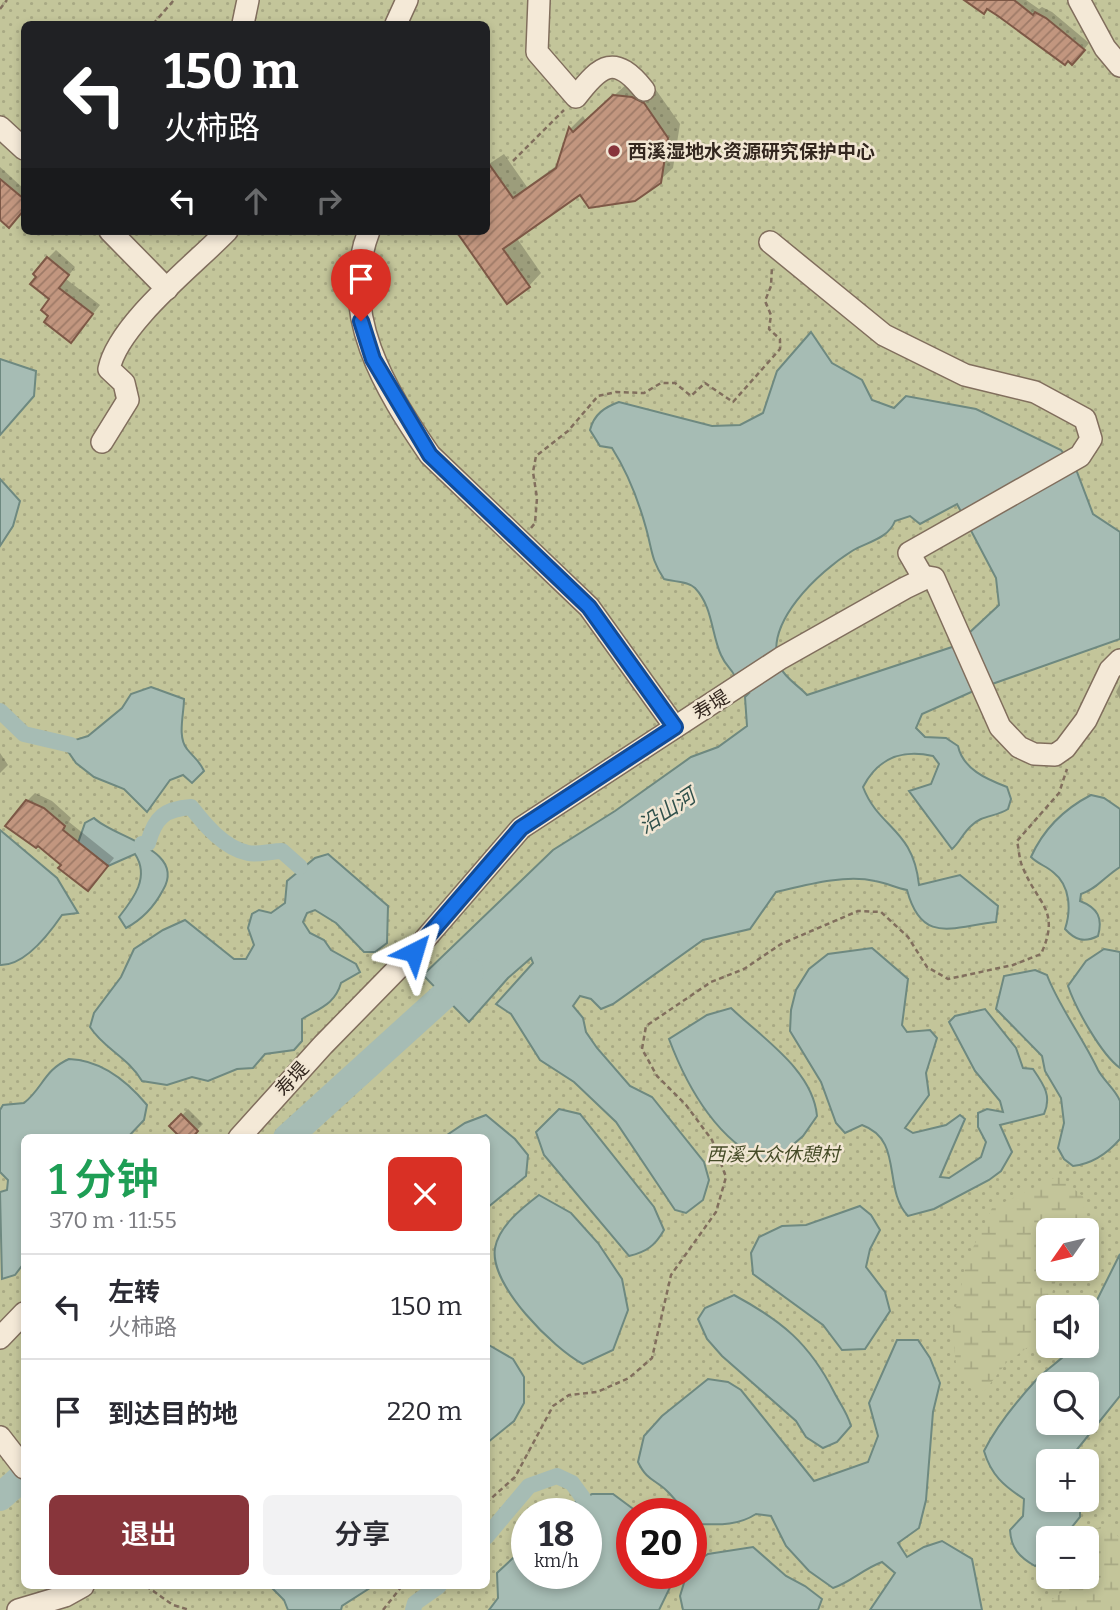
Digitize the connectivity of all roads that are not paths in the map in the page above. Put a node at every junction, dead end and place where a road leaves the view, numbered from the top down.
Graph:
1 (248, 0) edge
2 (407, 0) edge
3 (539, 0) edge
4 (1079, 0) edge
5 (244, 21) edge
6 (397, 21) edge
7 (1120, 66) edge
8 (644, 90) dead end
9 (0, 127) edge
10 (21, 146) edge
11 (114, 235) edge
12 (223, 235) edge
13 (368, 235) edge
14 (770, 242) road end
15 (167, 289) junction
16 (102, 442) dead end
17 (924, 579) junction
18 (1120, 660) edge
19 (675, 727) junction
20 (243, 1134) edge
21 (21, 1316) edge
22 (0, 1338) edge
23 (0, 1438) edge
24 (21, 1464) edge
25 (78, 1589) edge
26 (18, 1610) edge

1 - 5 lane
2 - 6 lane
3 - 8 lane
4 - 7 lane
9 - 10 lane
11 - 15 lane
12 - 15 lane
13 - 19 lane
14 - 17 lane
15 - 16 lane
17 - 18 lane
17 - 19 lane, 寿堤
19 - 20 lane, 寿堤
21 - 22 lane
23 - 24 lane
25 - 26 lane

